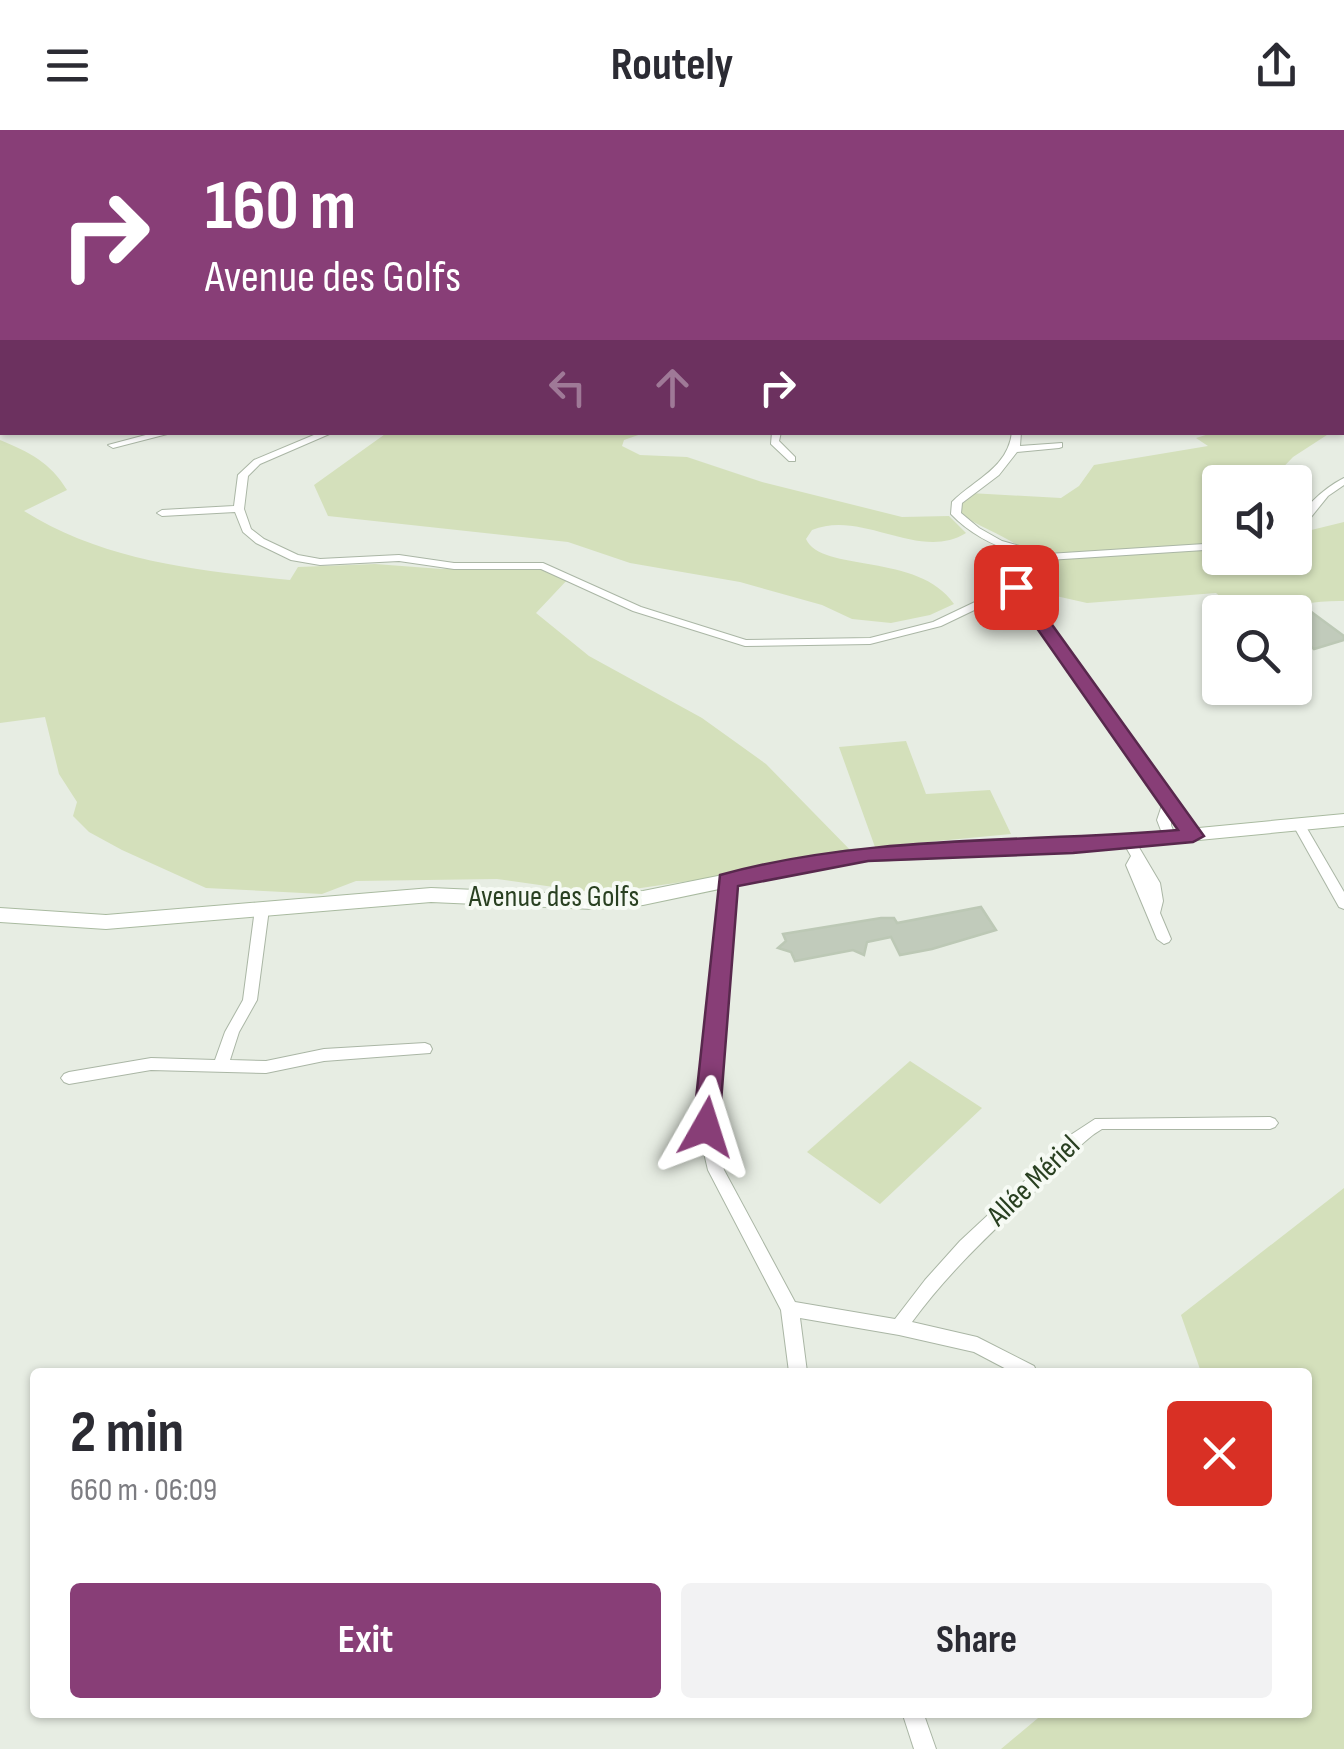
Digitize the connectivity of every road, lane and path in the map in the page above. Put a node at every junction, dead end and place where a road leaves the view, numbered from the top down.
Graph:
1 (158, 435) edge
2 (323, 435) edge
3 (776, 435) edge
4 (1017, 435) edge
5 (1060, 445) dead end
6 (112, 446) dead end
7 (1015, 449) junction
8 (792, 459) dead end
9 (1344, 481) edge
10 (239, 509) junction
11 (1312, 510) edge
12 (162, 513) dead end
13 (1202, 547) edge
14 (1033, 555) junction
15 (1016, 587) junction
16 (1168, 803) junction
17 (1344, 820) edge
18 (1299, 824) junction
19 (1193, 836) junction
20 (1170, 838) junction
21 (1133, 849) junction
22 (728, 880) junction
23 (1344, 904) edge
24 (262, 909) junction
25 (0, 915) edge
26 (1164, 939) dead end
27 (425, 1049) dead end
28 (220, 1067) junction
29 (68, 1078) dead end
30 (1270, 1123) dead end
31 (790, 1310) junction
32 (899, 1327) junction
33 (797, 1368) edge
34 (1020, 1368) edge
35 (914, 1718) edge
36 (925, 1749) edge

1 - 6 street
2 - 10 street
3 - 8 street
4 - 7 street
5 - 7 street
7 - 14 street
9 - 11 street
10 - 12 street
10 - 15 street
13 - 14 street
14 - 15 street
15 - 16 street
16 - 19 street
16 - 20 street
17 - 18 main road, Avenue des Golfs
18 - 19 main road, Avenue des Golfs
18 - 23 street
19 - 20 main road, Avenue des Golfs
20 - 21 main road, Avenue des Golfs
21 - 22 main road, Avenue des Golfs
21 - 26 street
22 - 24 main road, Avenue des Golfs
22 - 31 street
24 - 25 main road, Avenue des Golfs
24 - 28 street
27 - 28 street
28 - 29 street
30 - 32 street, Allée Mériel
31 - 32 street
31 - 33 street
32 - 34 street
35 - 36 street

